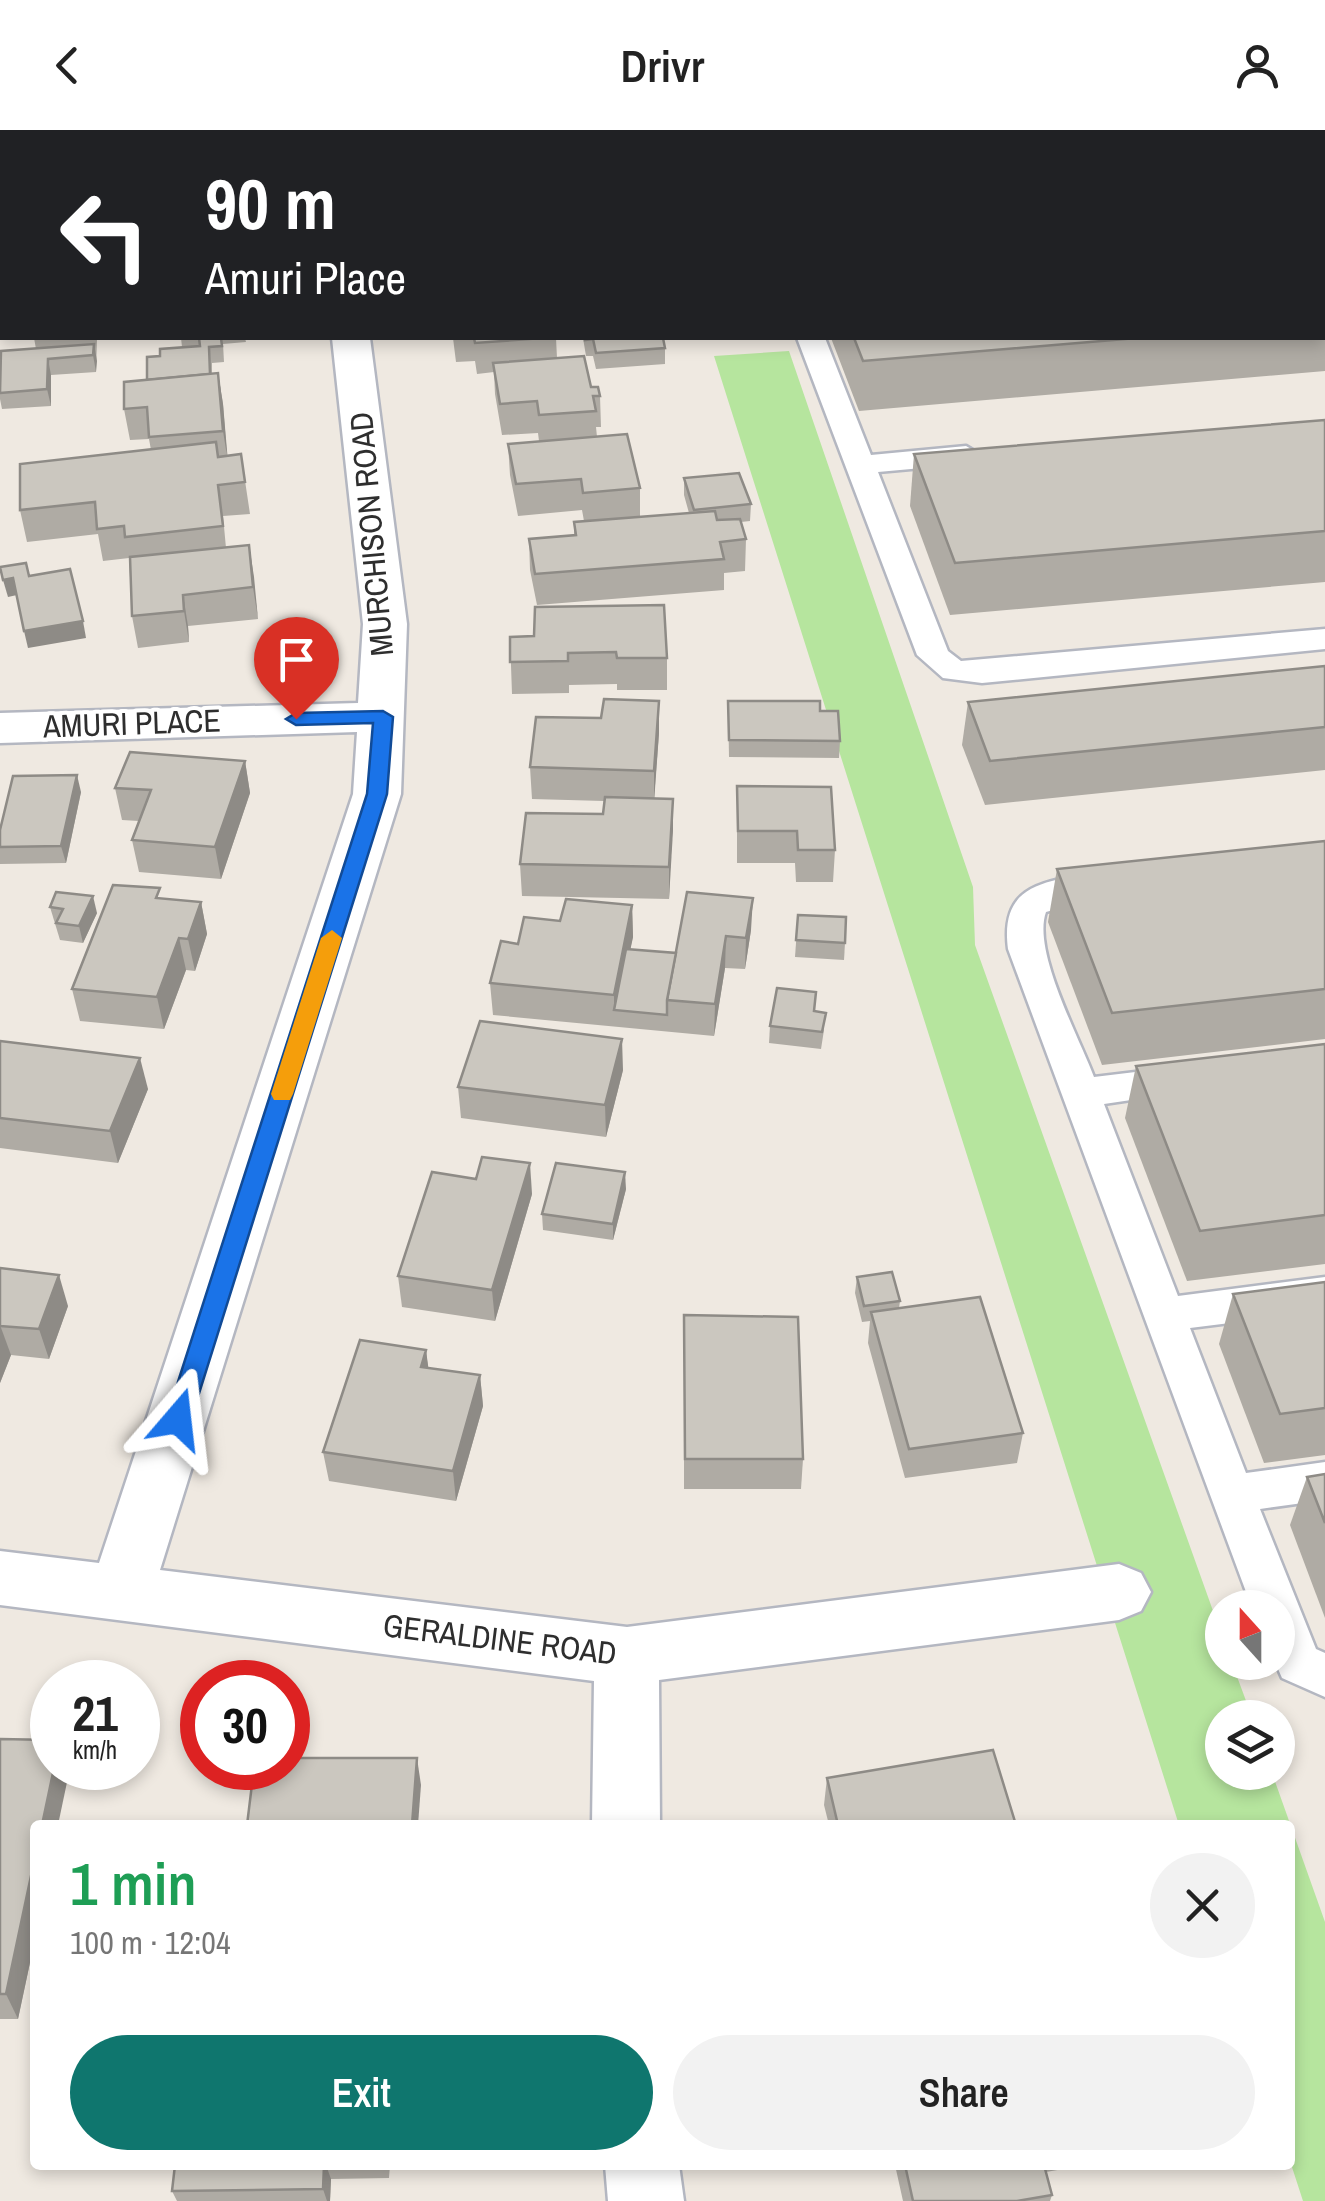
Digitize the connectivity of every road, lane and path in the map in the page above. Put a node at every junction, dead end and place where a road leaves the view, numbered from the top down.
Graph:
1 (351, 340) edge
2 (811, 340) edge
3 (996, 452) edge
4 (860, 465) junction
5 (1325, 639) edge
6 (383, 717) junction
7 (0, 728) edge
8 (1132, 879) edge
9 (1230, 1075) edge
10 (1079, 1093) junction
11 (1325, 1294) edge
12 (1164, 1315) junction
13 (1325, 1481) edge
14 (1232, 1494) junction
15 (0, 1578) edge
16 (122, 1590) junction
17 (1268, 1590) edge
18 (1119, 1592) dead end
19 (1295, 1654) edge
20 (628, 1656) junction
21 (1325, 1676) edge
22 (626, 1820) edge
23 (643, 2170) edge
24 (646, 2201) edge

1 - 6 street, MURCHISON ROAD
2 - 4 lane
3 - 4 lane
4 - 5 lane
6 - 7 street, AMURI PLACE
6 - 16 street, MURCHISON ROAD
8 - 10 lane
9 - 10 lane
10 - 12 lane
11 - 12 lane
12 - 14 lane
13 - 14 lane
14 - 17 lane
15 - 16 street, GERALDINE ROAD
16 - 20 street, GERALDINE ROAD
18 - 20 street, GERALDINE ROAD
19 - 21 lane
20 - 22 street
23 - 24 street

